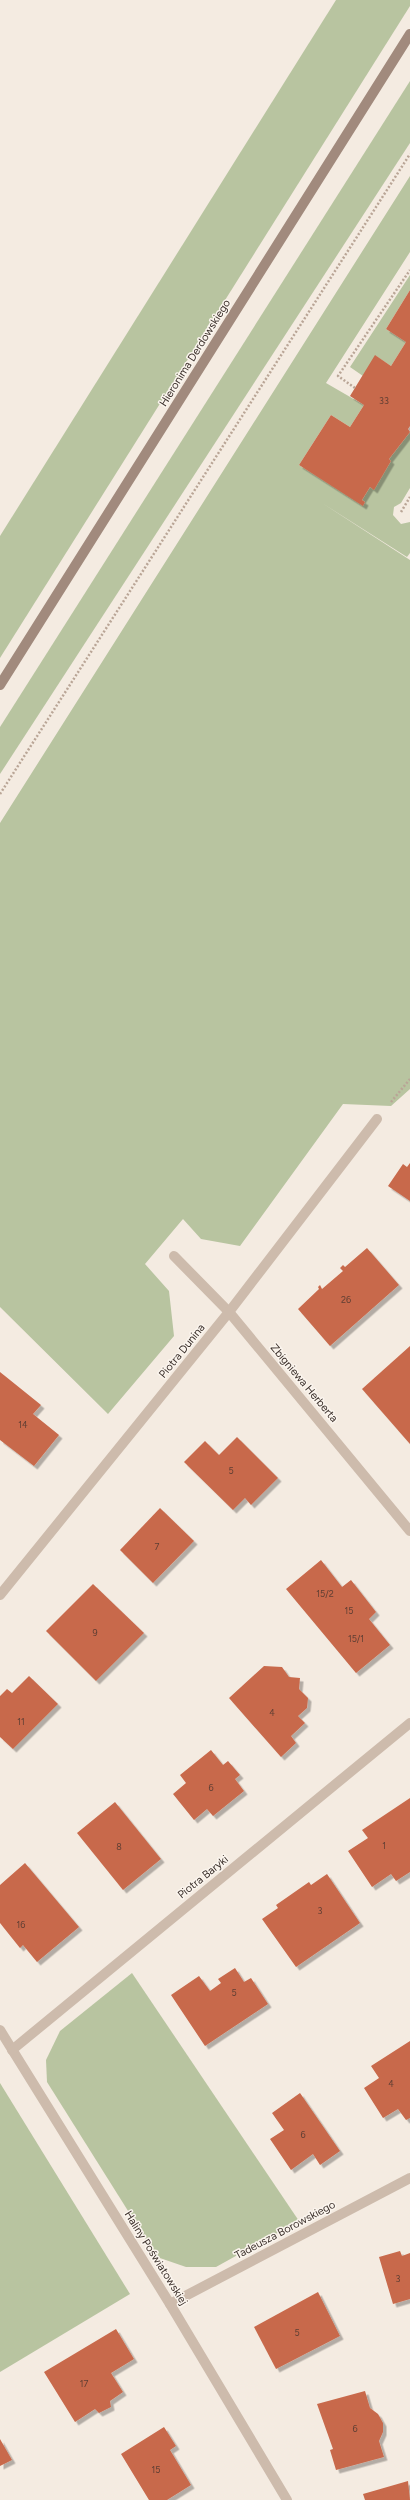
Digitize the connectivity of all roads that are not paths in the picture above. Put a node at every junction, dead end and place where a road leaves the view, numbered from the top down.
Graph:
1 (410, 34) edge
2 (0, 684) edge
3 (377, 1119) road end
4 (174, 1256) dead end
5 (229, 1312) junction
6 (410, 1531) edge
7 (0, 1595) edge
8 (410, 1723) edge
9 (0, 2030) edge
10 (12, 2050) junction
11 (410, 2178) edge
12 (170, 2304) junction
13 (287, 2500) edge

1 - 2 main road, Hieronima Derdowskiego
3 - 5 street, Piotra Dunina
4 - 5 street, Zbigniewa Herberta
5 - 6 street, Zbigniewa Herberta
5 - 7 street, Piotra Dunina
8 - 10 street, Piotra Baryki
9 - 10 street, Haliny Poświatowskiej
10 - 12 street, Haliny Poświatowskiej
11 - 12 street, Tadeusza Borowskiego
12 - 13 street, Haliny Poświatowskiej

